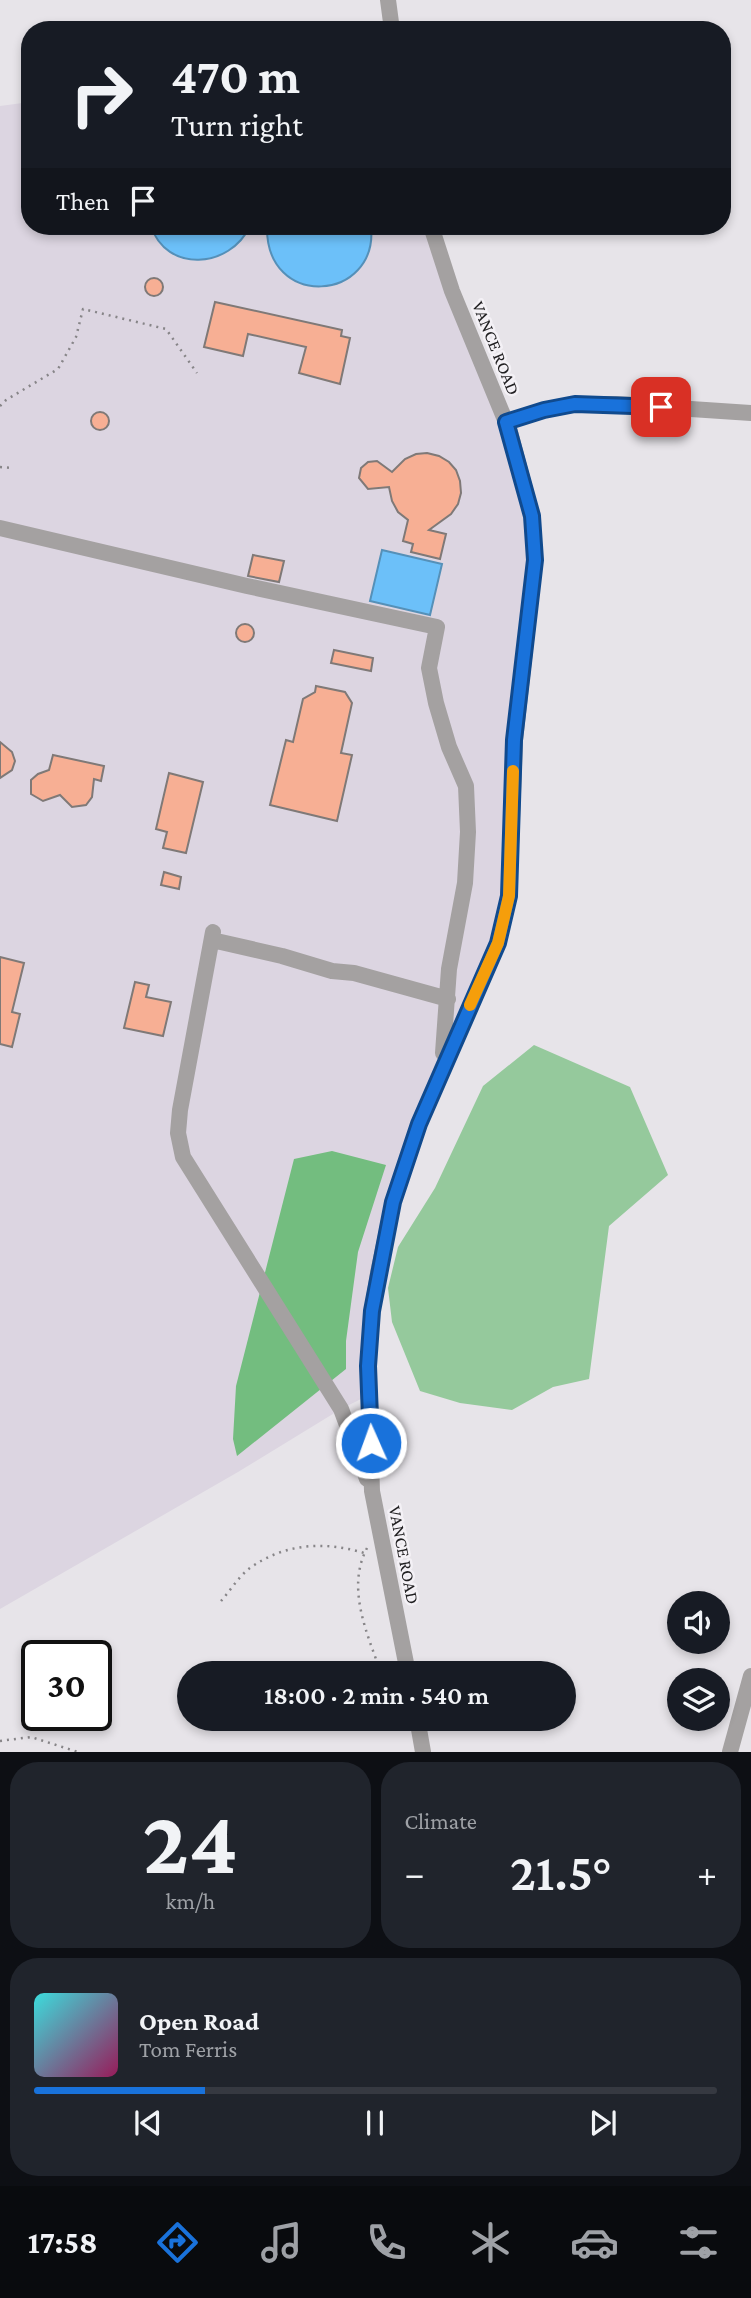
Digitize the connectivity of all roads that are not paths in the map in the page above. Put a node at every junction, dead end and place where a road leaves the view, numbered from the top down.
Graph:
1 (388, 0) edge
2 (391, 21) edge
3 (434, 235) edge
4 (751, 413) edge
5 (506, 422) junction
6 (0, 528) edge
7 (447, 999) junction
8 (442, 1066) junction
9 (372, 1491) junction
10 (406, 1661) edge
11 (751, 1676) edge
12 (420, 1731) edge
13 (424, 1752) edge
14 (730, 1752) edge

1 - 2 street
3 - 5 street, VANCE ROAD
4 - 5 street
5 - 8 street, VANCE ROAD
6 - 7 street
7 - 8 street
7 - 9 street
8 - 9 street, VANCE ROAD
9 - 10 street, VANCE ROAD
11 - 14 street
12 - 13 street

